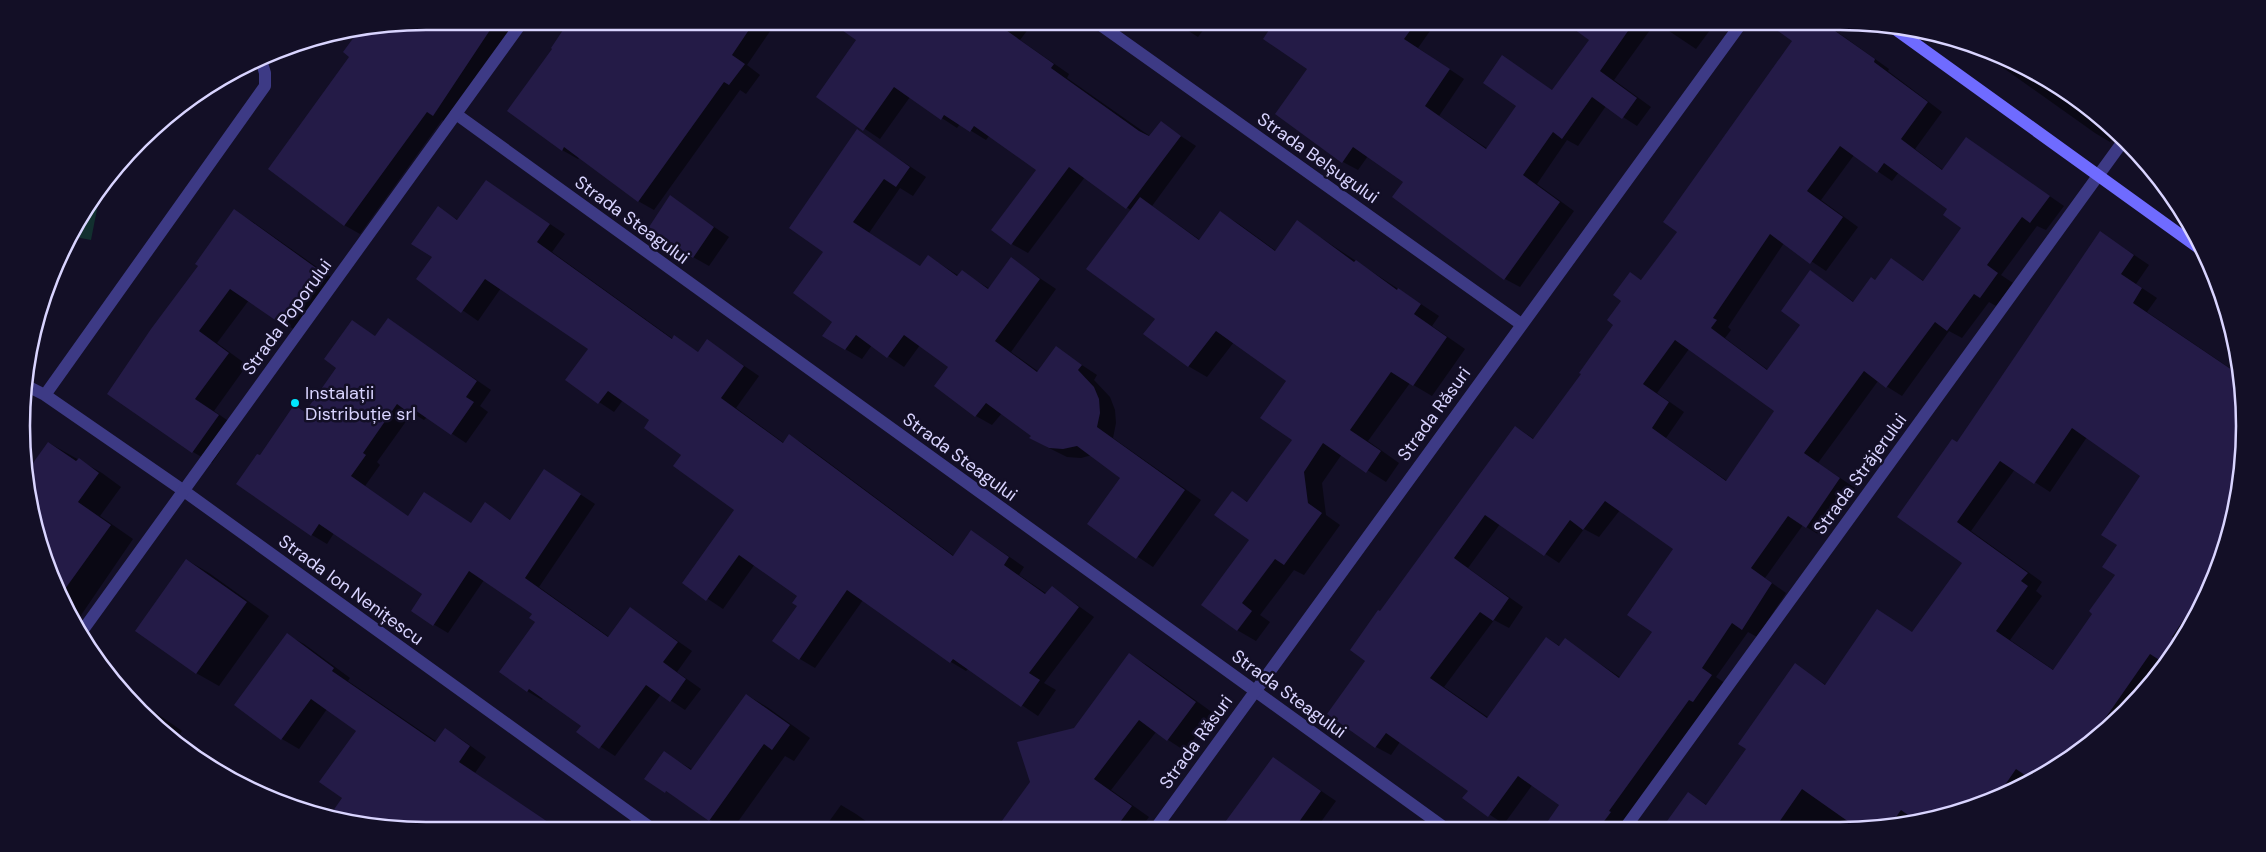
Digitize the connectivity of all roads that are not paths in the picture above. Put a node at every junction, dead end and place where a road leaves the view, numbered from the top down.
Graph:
1 (517, 30) edge
2 (1108, 30) edge
3 (1736, 30) edge
4 (1905, 36) edge
5 (262, 66) edge
6 (456, 114) junction
7 (2120, 146) edge
8 (2098, 175) junction
9 (2190, 242) edge
10 (1521, 324) junction
11 (32, 388) edge
12 (45, 395) junction
13 (184, 491) junction
14 (85, 627) edge
15 (1254, 691) junction
16 (643, 822) edge
17 (1160, 822) edge
18 (1437, 822) edge
19 (1629, 822) edge

1 - 6 street, Strada Poporului
2 - 10 street, Strada Belșugului
3 - 10 street, Strada Răsuri
4 - 8 main road
5 - 12 street
6 - 13 street, Strada Poporului
6 - 15 street, Strada Steagului
7 - 8 street, Strada Străjerului
8 - 9 main road
8 - 19 street, Strada Străjerului
10 - 15 street, Strada Răsuri
11 - 12 street, Strada Ion Nenițescu
12 - 13 street, Strada Ion Nenițescu
13 - 14 street, Strada Poporului
13 - 16 street, Strada Ion Nenițescu
15 - 17 street, Strada Răsuri
15 - 18 street, Strada Steagului

